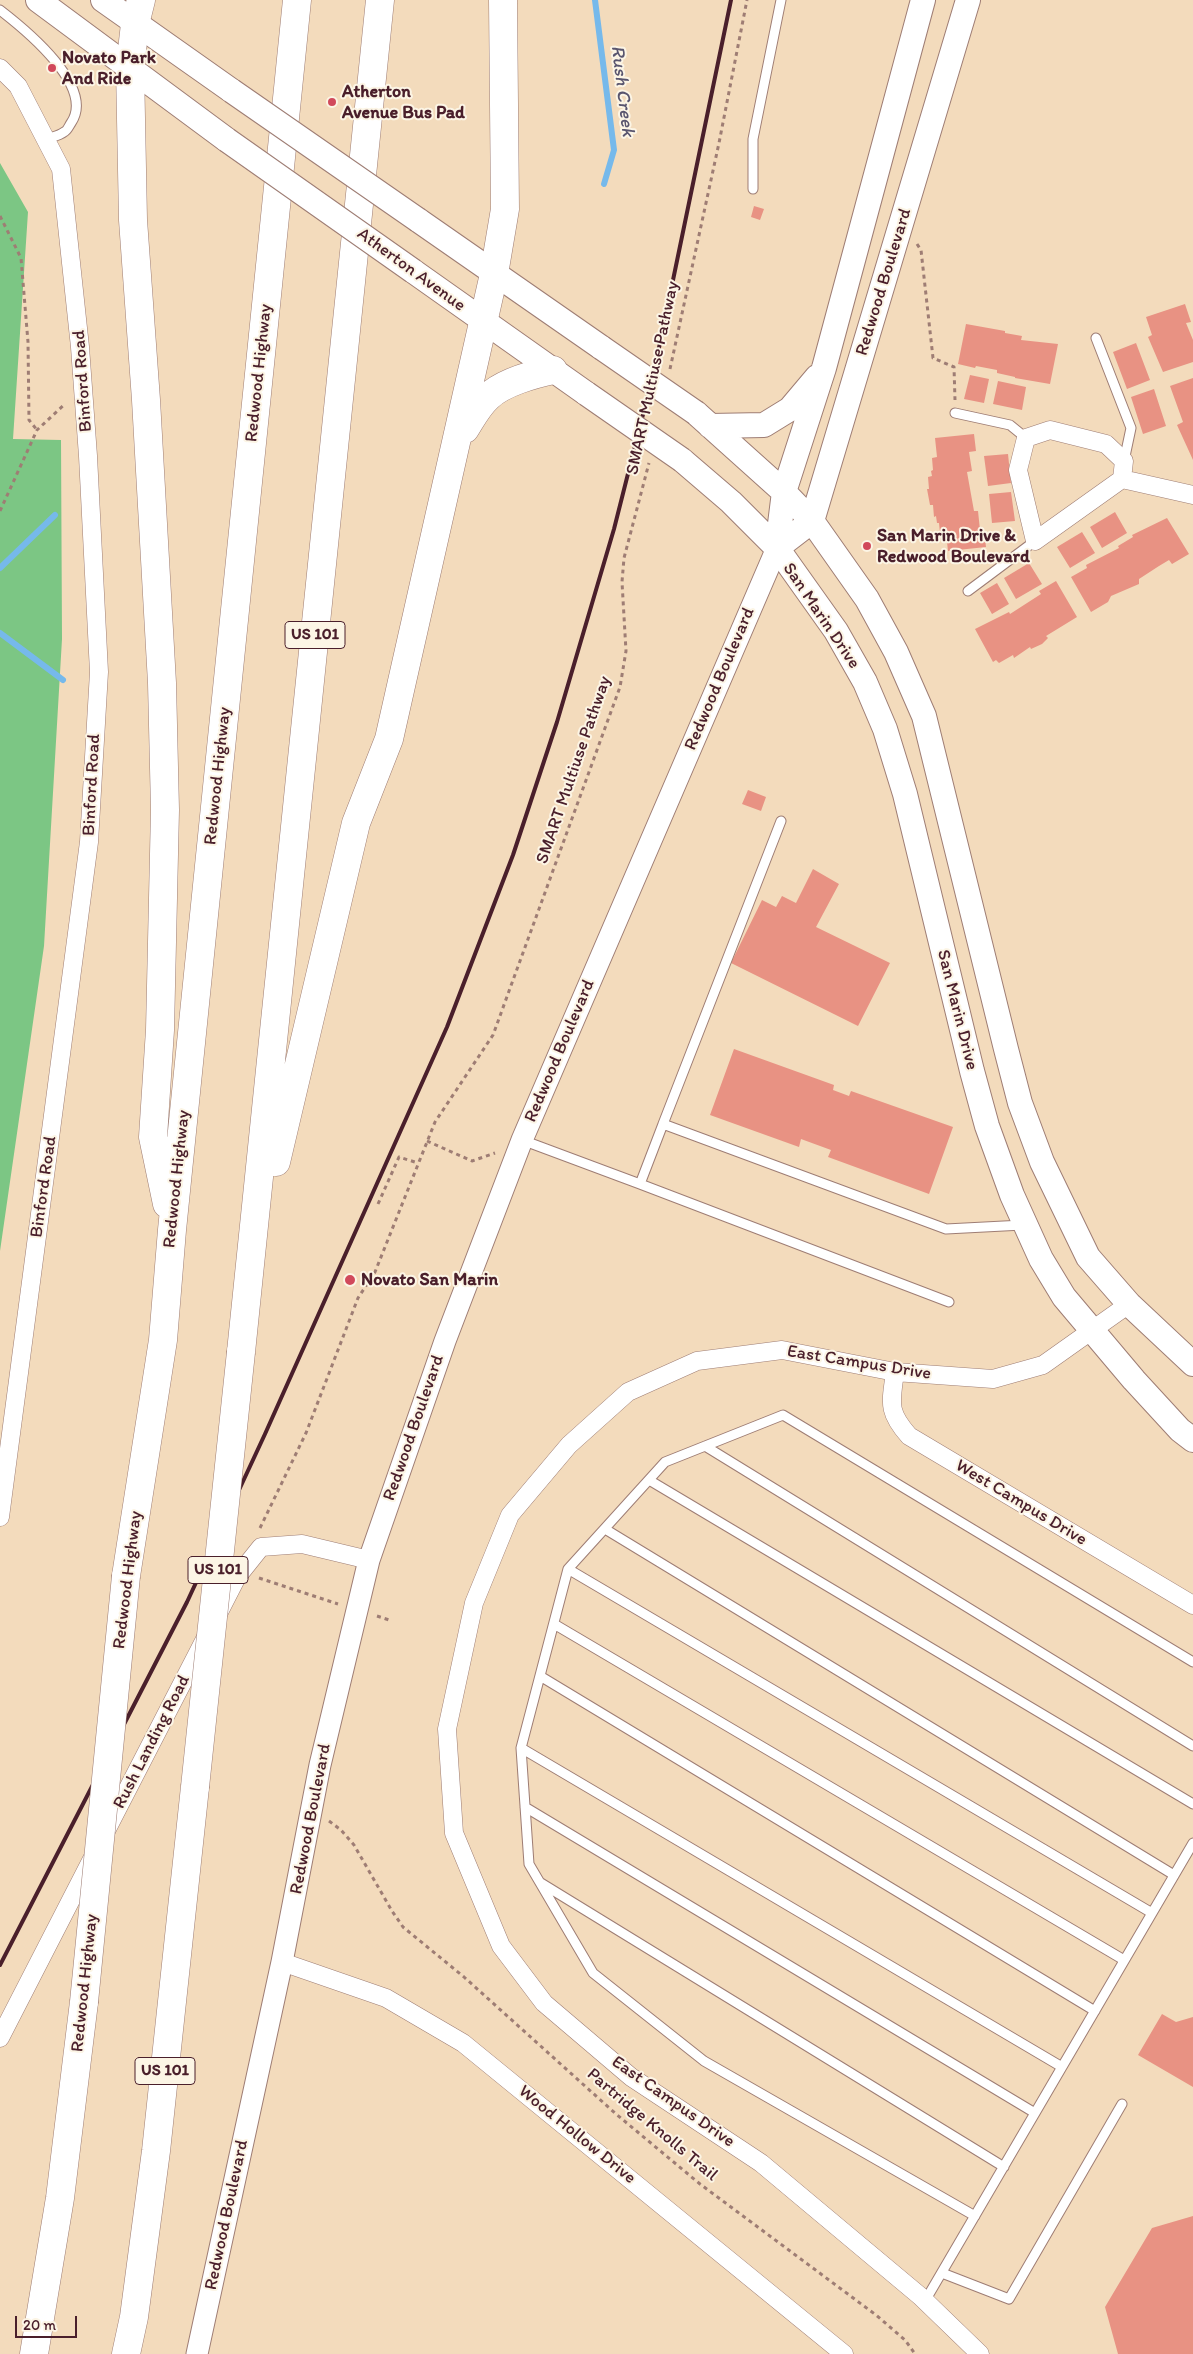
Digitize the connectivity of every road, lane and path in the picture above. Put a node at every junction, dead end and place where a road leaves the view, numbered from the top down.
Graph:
1 (38, 0) edge
2 (103, 0) edge
3 (297, 0) edge
4 (380, 0) edge
5 (503, 0) edge
6 (747, 0) edge
7 (781, 0) edge
8 (923, 0) edge
9 (968, 0) edge
10 (0, 10) edge
11 (138, 12) edge
12 (0, 68) edge
13 (130, 68) junction
14 (46, 139) junction
15 (754, 189) dead end
16 (0, 216) edge
17 (902, 224) junction
18 (494, 274) junction
19 (482, 321) junction
20 (1096, 338) dead end
21 (824, 368) junction
22 (553, 370) junction
23 (669, 373) dead end
24 (83, 387) junction
25 (955, 413) joint
26 (703, 420) junction
27 (37, 430) junction
28 (1026, 438) junction
29 (457, 443) junction
30 (650, 459) dead end
31 (1124, 461) junction
32 (1122, 479) junction
33 (784, 492) junction
34 (1193, 495) edge
35 (0, 510) edge
36 (812, 522) junction
37 (1035, 541) junction
38 (777, 548) junction
39 (968, 591) dead end
40 (781, 821) dead end
41 (663, 1124) junction
42 (522, 1140) junction
43 (427, 1141) junction
44 (513, 1161) junction
45 (418, 1163) junction
46 (640, 1184) junction
47 (378, 1204) dead end
48 (1026, 1225) junction
49 (172, 1230) junction
50 (251, 1270) junction
51 (949, 1302) dead end
52 (1129, 1304) junction
53 (1093, 1330) junction
54 (1193, 1364) edge
55 (895, 1372) junction
56 (1193, 1440) edge
57 (706, 1446) junction
58 (649, 1480) junction
59 (274, 1501) dead end
60 (0, 1517) edge
61 (605, 1529) junction
62 (254, 1555) junction
63 (369, 1560) junction
64 (568, 1569) junction
65 (1193, 1605) edge
66 (357, 1610) junction
67 (389, 1620) dead end
68 (554, 1624) junction
69 (1193, 1662) edge
70 (540, 1676) junction
71 (1193, 1746) edge
72 (521, 1748) junction
73 (1193, 1804) edge
74 (525, 1808) junction
75 (312, 1809) junction
76 (1193, 1843) edge
77 (1174, 1875) junction
78 (539, 1882) junction
79 (1152, 1913) junction
80 (1124, 1960) junction
81 (282, 1962) junction
82 (1095, 2011) junction
83 (0, 2038) edge
84 (1062, 2067) junction
85 (1122, 2104) dead end
86 (1035, 2113) junction
87 (1004, 2167) junction
88 (975, 2216) junction
89 (942, 2273) junction
90 (925, 2301) junction
91 (34, 2354) edge
92 (126, 2354) edge
93 (197, 2354) edge
94 (844, 2354) edge
95 (915, 2354) edge
96 (980, 2354) edge

1 - 13 main road, Atherton Avenue
2 - 11 main road
3 - 49 highway, Redwood Highway
4 - 50 highway, US 101
5 - 18 highway
6 - 23 path, SMART Multiuse Pathway
7 - 15 lane
8 - 21 main road, Redwood Boulevard
9 - 17 main road, Redwood Boulevard
10 - 14 lane
11 - 13 highway
11 - 18 main road, bridge
12 - 14 street, Binford Road
13 - 19 main road, Atherton Avenue, bridge
13 - 49 highway
14 - 24 street, Binford Road
16 - 27 path
17 - 25 path
17 - 36 main road, Redwood Boulevard
18 - 19 highway
18 - 26 main road, bridge
19 - 22 main road, Atherton Avenue
19 - 29 highway
20 - 31 lane
21 - 26 main road
21 - 33 main road, Redwood Boulevard
22 - 29 highway
22 - 38 main road, Atherton Avenue, bridge
24 - 27 path
24 - 60 street, Binford Road
25 - 28 lane
26 - 33 main road
27 - 35 path
28 - 31 street
28 - 37 street
29 - 50 highway
30 - 43 path, SMART Multiuse Pathway
31 - 32 street
32 - 34 street
32 - 37 street
33 - 36 main road
33 - 38 main road, Redwood Boulevard
36 - 38 main road
36 - 52 main road
37 - 39 lane
38 - 42 street, Redwood Boulevard
38 - 48 main road, San Marin Drive
40 - 41 lane
41 - 46 lane
41 - 48 lane
42 - 44 street, Redwood Boulevard
42 - 46 lane
43 - 44 path
43 - 45 path, SMART Multiuse Pathway
44 - 63 street, Redwood Boulevard
45 - 47 path
45 - 59 path, SMART Multiuse Pathway
46 - 51 lane
48 - 53 main road, San Marin Drive
49 - 91 highway, Redwood Highway, bridge
50 - 92 highway, US 101, bridge
52 - 53 street, East Campus Drive
52 - 54 main road
53 - 55 street, East Campus Drive
53 - 56 main road, San Marin Drive
55 - 65 street, West Campus Drive
55 - 90 street, East Campus Drive
57 - 58 lane
57 - 69 lane
57 - 71 lane
58 - 61 lane
58 - 73 lane
61 - 64 lane
61 - 77 lane
62 - 63 street
62 - 66 path
62 - 83 street, Rush Landing Road
63 - 66 street, Redwood Boulevard
64 - 68 lane
64 - 79 lane
66 - 67 path
66 - 75 street, Redwood Boulevard
68 - 70 lane
68 - 80 lane
70 - 72 lane
70 - 82 lane
72 - 74 lane
72 - 84 lane
74 - 78 lane
74 - 86 lane
75 - 81 street, Redwood Boulevard
75 - 95 path, Partridge Knolls Trail
76 - 77 lane
77 - 79 lane
78 - 87 lane
78 - 88 lane
79 - 80 lane
80 - 82 lane
81 - 93 street, Redwood Boulevard
81 - 94 street, Wood Hollow Drive
82 - 84 lane
84 - 86 lane
85 - 89 lane
86 - 87 lane
87 - 88 lane
88 - 89 lane
89 - 90 lane
90 - 96 street, East Campus Drive

